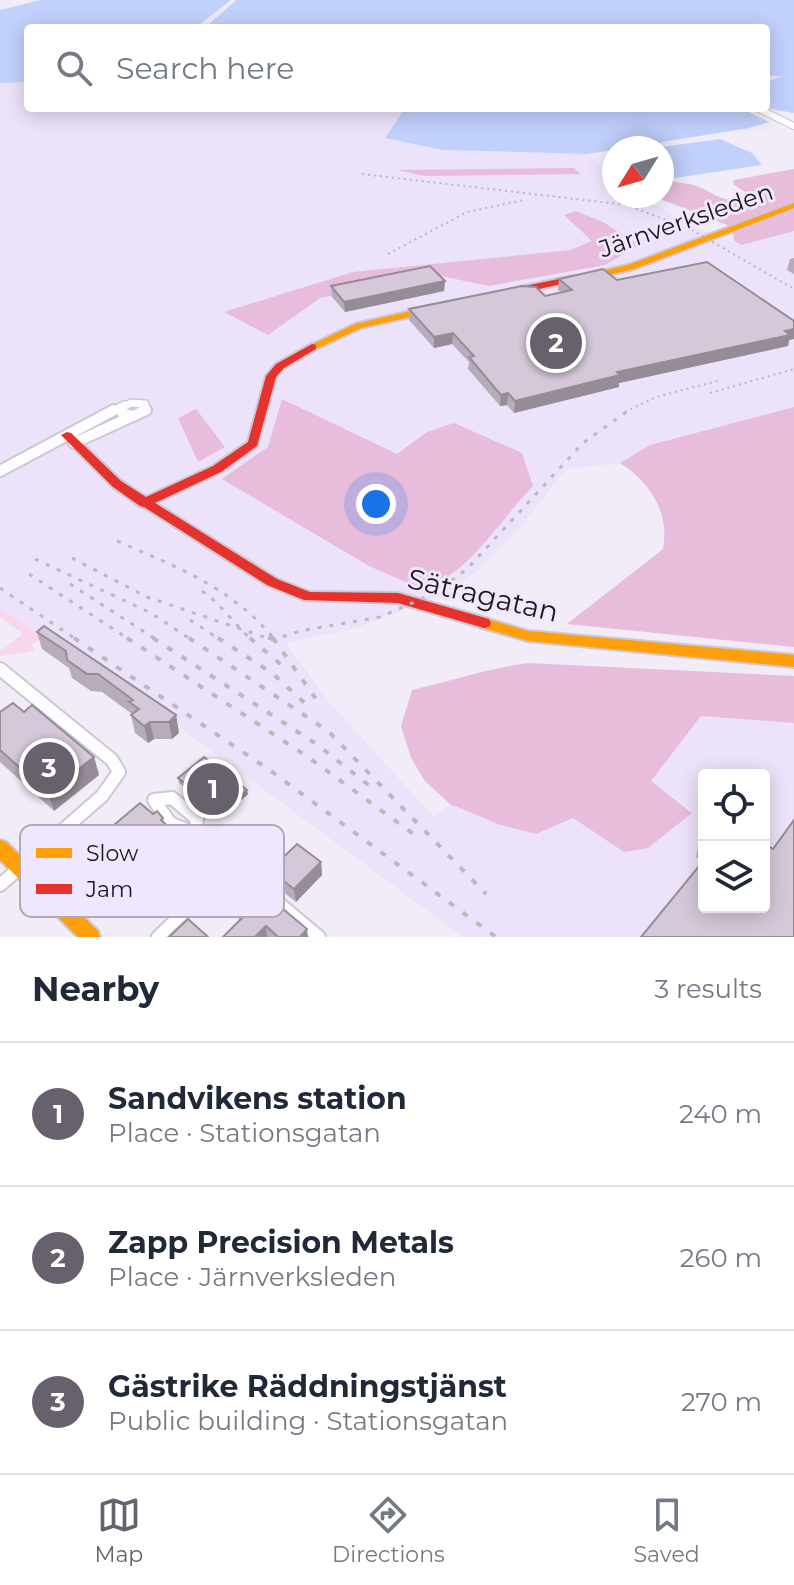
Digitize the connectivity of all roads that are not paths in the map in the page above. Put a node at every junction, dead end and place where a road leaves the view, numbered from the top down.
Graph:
1 (765, 112) edge
2 (794, 126) edge
3 (794, 205) edge
4 (503, 294) edge
5 (432, 309) edge
6 (124, 405) junction
7 (133, 416) junction
8 (70, 439) junction
9 (0, 471) edge
10 (144, 503) junction
11 (794, 661) edge
12 (0, 669) edge
13 (68, 825) edge
14 (0, 851) edge
15 (20, 864) edge
16 (17, 866) junction
17 (20, 869) edge
18 (0, 885) edge
19 (284, 908) edge
20 (70, 917) edge
21 (179, 917) edge
22 (91, 937) edge
23 (158, 937) edge
24 (319, 937) edge

1 - 2 street
3 - 4 street, Järnverksleden
5 - 10 street
6 - 7 street
6 - 7 street
6 - 8 street
7 - 8 street
8 - 9 street
8 - 10 street, Sätragatan
10 - 11 street, Sätragatan
12 - 13 street
14 - 16 street
15 - 16 street
16 - 17 street
16 - 18 street
19 - 24 street
20 - 22 street
21 - 23 street

